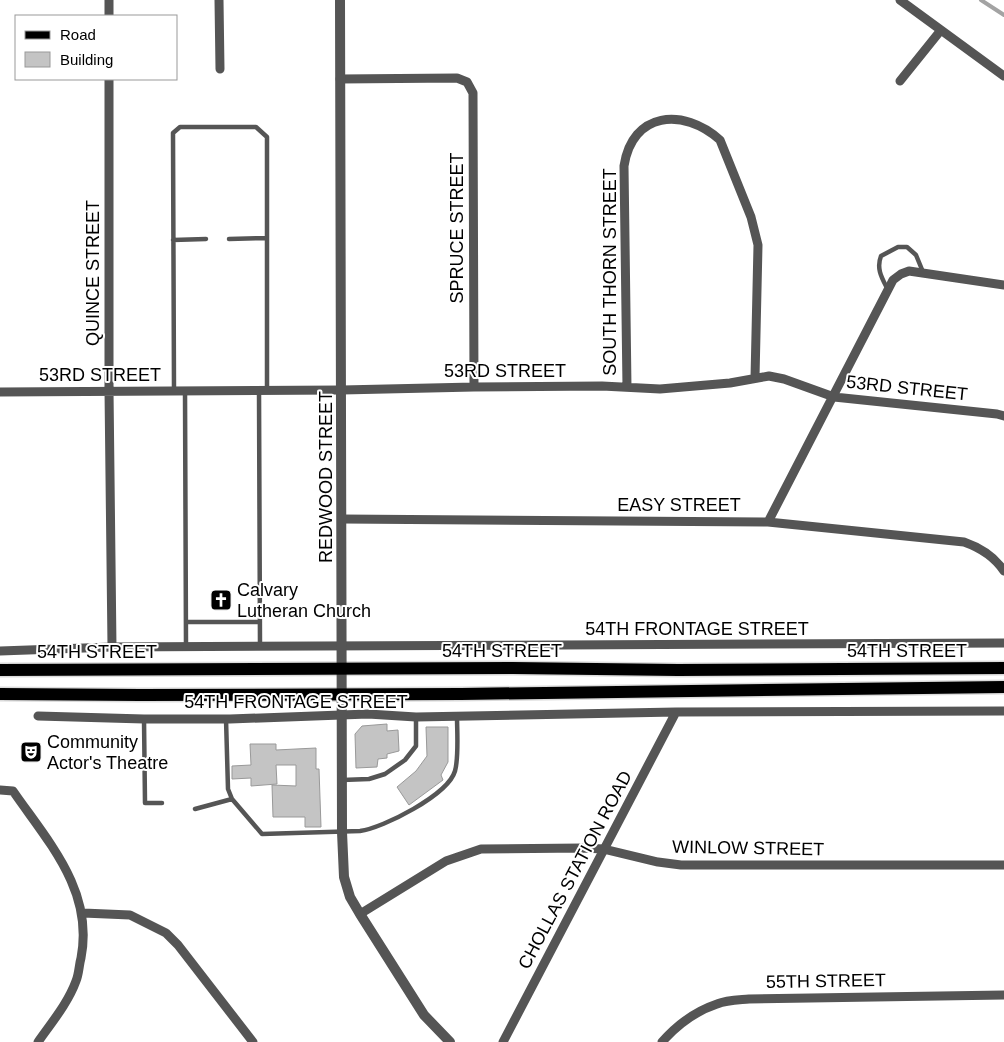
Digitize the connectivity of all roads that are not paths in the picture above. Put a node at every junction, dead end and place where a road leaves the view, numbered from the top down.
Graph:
1 (109, 0) edge
2 (219, 0) edge
3 (340, 0) edge
4 (900, 0) edge
5 (109, 15) edge
6 (941, 30) junction
7 (220, 69) dead end
8 (1004, 76) edge
9 (340, 79) junction
10 (109, 80) edge
11 (900, 81) dead end
12 (267, 238) junction
13 (229, 239) dead end
14 (174, 240) junction
15 (206, 240) dead end
16 (923, 272) junction
17 (1004, 285) edge
18 (888, 291) junction
19 (756, 378) junction
20 (474, 386) junction
21 (627, 387) junction
22 (109, 390) junction
23 (174, 390) junction
24 (186, 390) junction
25 (263, 390) junction
26 (342, 390) junction
27 (0, 392) edge
28 (834, 397) junction
29 (1004, 416) edge
30 (342, 519) junction
31 (768, 522) junction
32 (1004, 571) edge
33 (186, 622) junction
34 (260, 622) junction
35 (1004, 643) edge
36 (342, 646) junction
37 (112, 647) junction
38 (186, 647) junction
39 (260, 647) junction
40 (0, 650) edge
41 (1004, 668) edge
42 (343, 669) junction
43 (0, 670) edge
44 (1004, 687) edge
45 (0, 694) edge
46 (343, 694) junction
47 (1004, 711) edge
48 (676, 712) junction
49 (343, 715) junction
50 (38, 716) dead end
51 (457, 716) junction
52 (416, 717) junction
53 (144, 719) junction
54 (226, 719) junction
55 (342, 780) junction
56 (0, 790) edge
57 (232, 799) junction
58 (162, 803) dead end
59 (195, 809) dead end
60 (342, 832) junction
61 (604, 849) junction
62 (1004, 865) edge
63 (83, 913) junction
64 (360, 914) junction
65 (1004, 995) edge
66 (38, 1042) edge
67 (253, 1042) edge
68 (450, 1042) edge
69 (503, 1042) edge
70 (662, 1042) edge

1 - 5 street
2 - 7 street
3 - 9 street, REDWOOD STREET
4 - 6 street
6 - 8 street
6 - 11 street
9 - 20 street, SPRUCE STREET
9 - 26 street, REDWOOD STREET
10 - 22 street, QUINCE STREET
12 - 13 lane
12 - 14 lane
12 - 25 lane
14 - 15 lane
14 - 23 lane
16 - 17 street
16 - 18 street
16 - 18 lane
18 - 28 street
19 - 21 street, 53RD STREET
19 - 21 street, SOUTH THORN STREET
19 - 28 street, 53RD STREET
20 - 21 street, 53RD STREET
20 - 26 street, 53RD STREET
22 - 23 street, 53RD STREET
22 - 27 street, 53RD STREET
22 - 37 street, QUINCE STREET
23 - 24 street, 53RD STREET
24 - 25 street, 53RD STREET
24 - 33 lane
25 - 26 street, 53RD STREET
25 - 34 lane
26 - 30 street, REDWOOD STREET
28 - 29 street, 53RD STREET
28 - 31 street
30 - 31 street, EASY STREET
30 - 36 street, REDWOOD STREET
31 - 32 street, EASY STREET
33 - 34 lane
33 - 38 lane
34 - 39 lane
35 - 36 street, 54TH FRONTAGE STREET
36 - 39 street, 54TH FRONTAGE STREET
36 - 42 street, REDWOOD STREET
37 - 38 street, 54TH FRONTAGE STREET
37 - 40 street, 54TH FRONTAGE STREET
38 - 39 street, 54TH FRONTAGE STREET
41 - 42 main road, 54TH STREET
42 - 43 main road, 54TH STREET
42 - 46 street, REDWOOD STREET
44 - 46 main road, 54TH STREET
45 - 46 main road, 54TH STREET
46 - 49 street, REDWOOD STREET
47 - 48 street, 54TH FRONTAGE STREET
48 - 51 street, 54TH FRONTAGE STREET
48 - 61 street, CHOLLAS STATION ROAD
49 - 52 street, 54TH FRONTAGE STREET
49 - 54 street, 54TH FRONTAGE STREET
49 - 55 street, REDWOOD STREET
50 - 53 street, 54TH FRONTAGE STREET
51 - 52 street, 54TH FRONTAGE STREET
51 - 60 lane
52 - 55 lane
53 - 54 street, 54TH FRONTAGE STREET
53 - 58 lane
54 - 57 lane
55 - 60 street, REDWOOD STREET
56 - 63 street
57 - 59 lane
57 - 60 lane
60 - 64 street, REDWOOD STREET
61 - 62 street, WINLOW STREET
61 - 64 street, WINLOW STREET
61 - 69 street, CHOLLAS STATION ROAD
63 - 66 street
63 - 67 street
64 - 68 street, REDWOOD STREET
65 - 70 street, 55TH STREET

